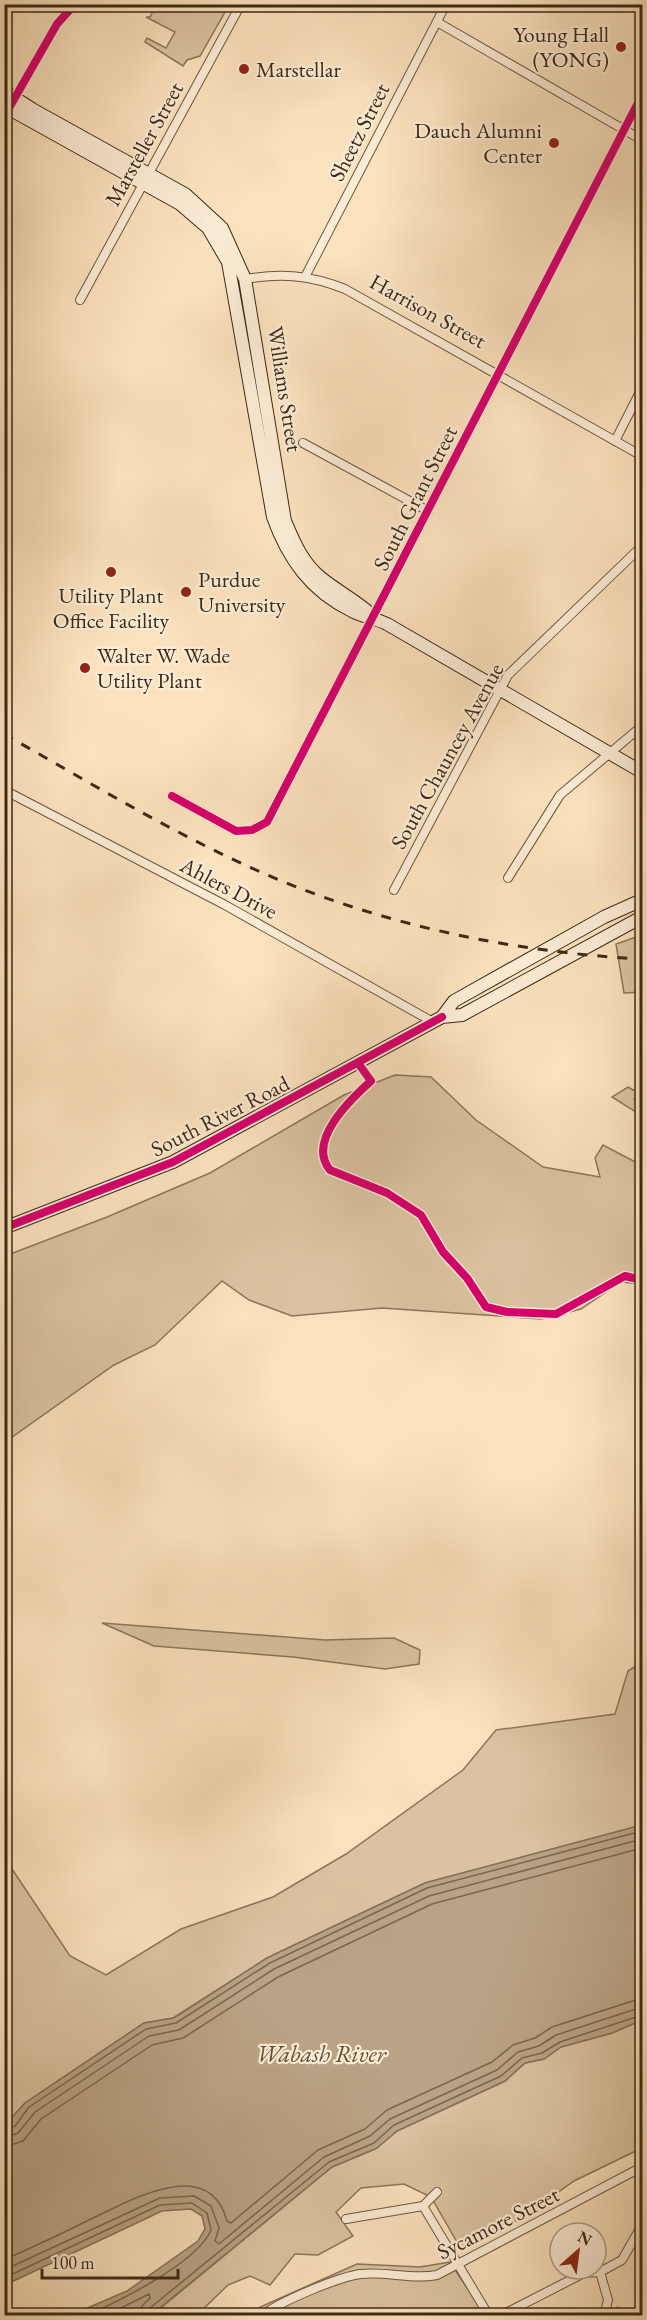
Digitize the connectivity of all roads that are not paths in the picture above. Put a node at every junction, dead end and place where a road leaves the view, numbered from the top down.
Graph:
1 (75, 4) edge
2 (241, 4) edge
3 (446, 4) edge
4 (437, 22) junction
5 (642, 95) edge
6 (8, 100) edge
7 (625, 130) junction
8 (642, 140) edge
9 (146, 179) junction
10 (306, 276) junction
11 (245, 279) junction
12 (80, 300) dead end
13 (499, 374) junction
14 (642, 388) edge
15 (615, 441) junction
16 (303, 443) dead end
17 (642, 456) edge
18 (428, 511) junction
19 (642, 546) edge
20 (374, 617) junction
21 (500, 690) junction
22 (642, 726) edge
23 (609, 753) junction
24 (642, 772) edge
25 (4, 790) edge
26 (172, 796) dead end
27 (508, 878) dead end
28 (394, 890) dead end
29 (642, 900) edge
30 (642, 917) edge
31 (438, 1019) junction
32 (4, 1228) edge
33 (642, 2167) edge
34 (437, 2192) dead end
35 (423, 2206) junction
36 (346, 2219) dead end
37 (642, 2225) edge
38 (457, 2264) junction
39 (608, 2268) edge
40 (568, 2281) edge
41 (603, 2281) edge
42 (262, 2316) edge
43 (489, 2316) edge
44 (500, 2316) edge
45 (604, 2316) edge

1 - 6 street
2 - 9 street, Marsteller Street
3 - 4 street, Sheetz Street
4 - 7 street
4 - 10 street, Sheetz Street
5 - 7 street, South Grant Street
6 - 9 main road
7 - 8 street
7 - 13 street, South Grant Street
9 - 11 main road, Williams Street
9 - 12 street, Marsteller Street
9 - 20 main road, Williams Street
10 - 11 street, Harrison Street
10 - 13 street, Harrison Street
11 - 20 main road, Williams Street
13 - 15 street, Harrison Street
13 - 18 street, South Grant Street
14 - 15 street
15 - 17 street, Harrison Street
16 - 18 street
18 - 20 street, South Grant Street
19 - 21 street, South Chauncey Avenue
20 - 21 main road, Williams Street
20 - 26 street, South Grant Street
21 - 23 main road, Williams Street
21 - 28 street, South Chauncey Avenue
22 - 23 street
23 - 24 main road, Williams Street
23 - 27 street
25 - 31 street, Ahlers Drive
29 - 31 main road, South River Road
30 - 31 main road, South River Road
31 - 32 main road, South River Road
33 - 38 street, Sycamore Street
34 - 35 street
35 - 36 street
35 - 38 street
37 - 39 street
38 - 42 street, Sycamore Street
38 - 43 street
40 - 44 street
41 - 45 street

